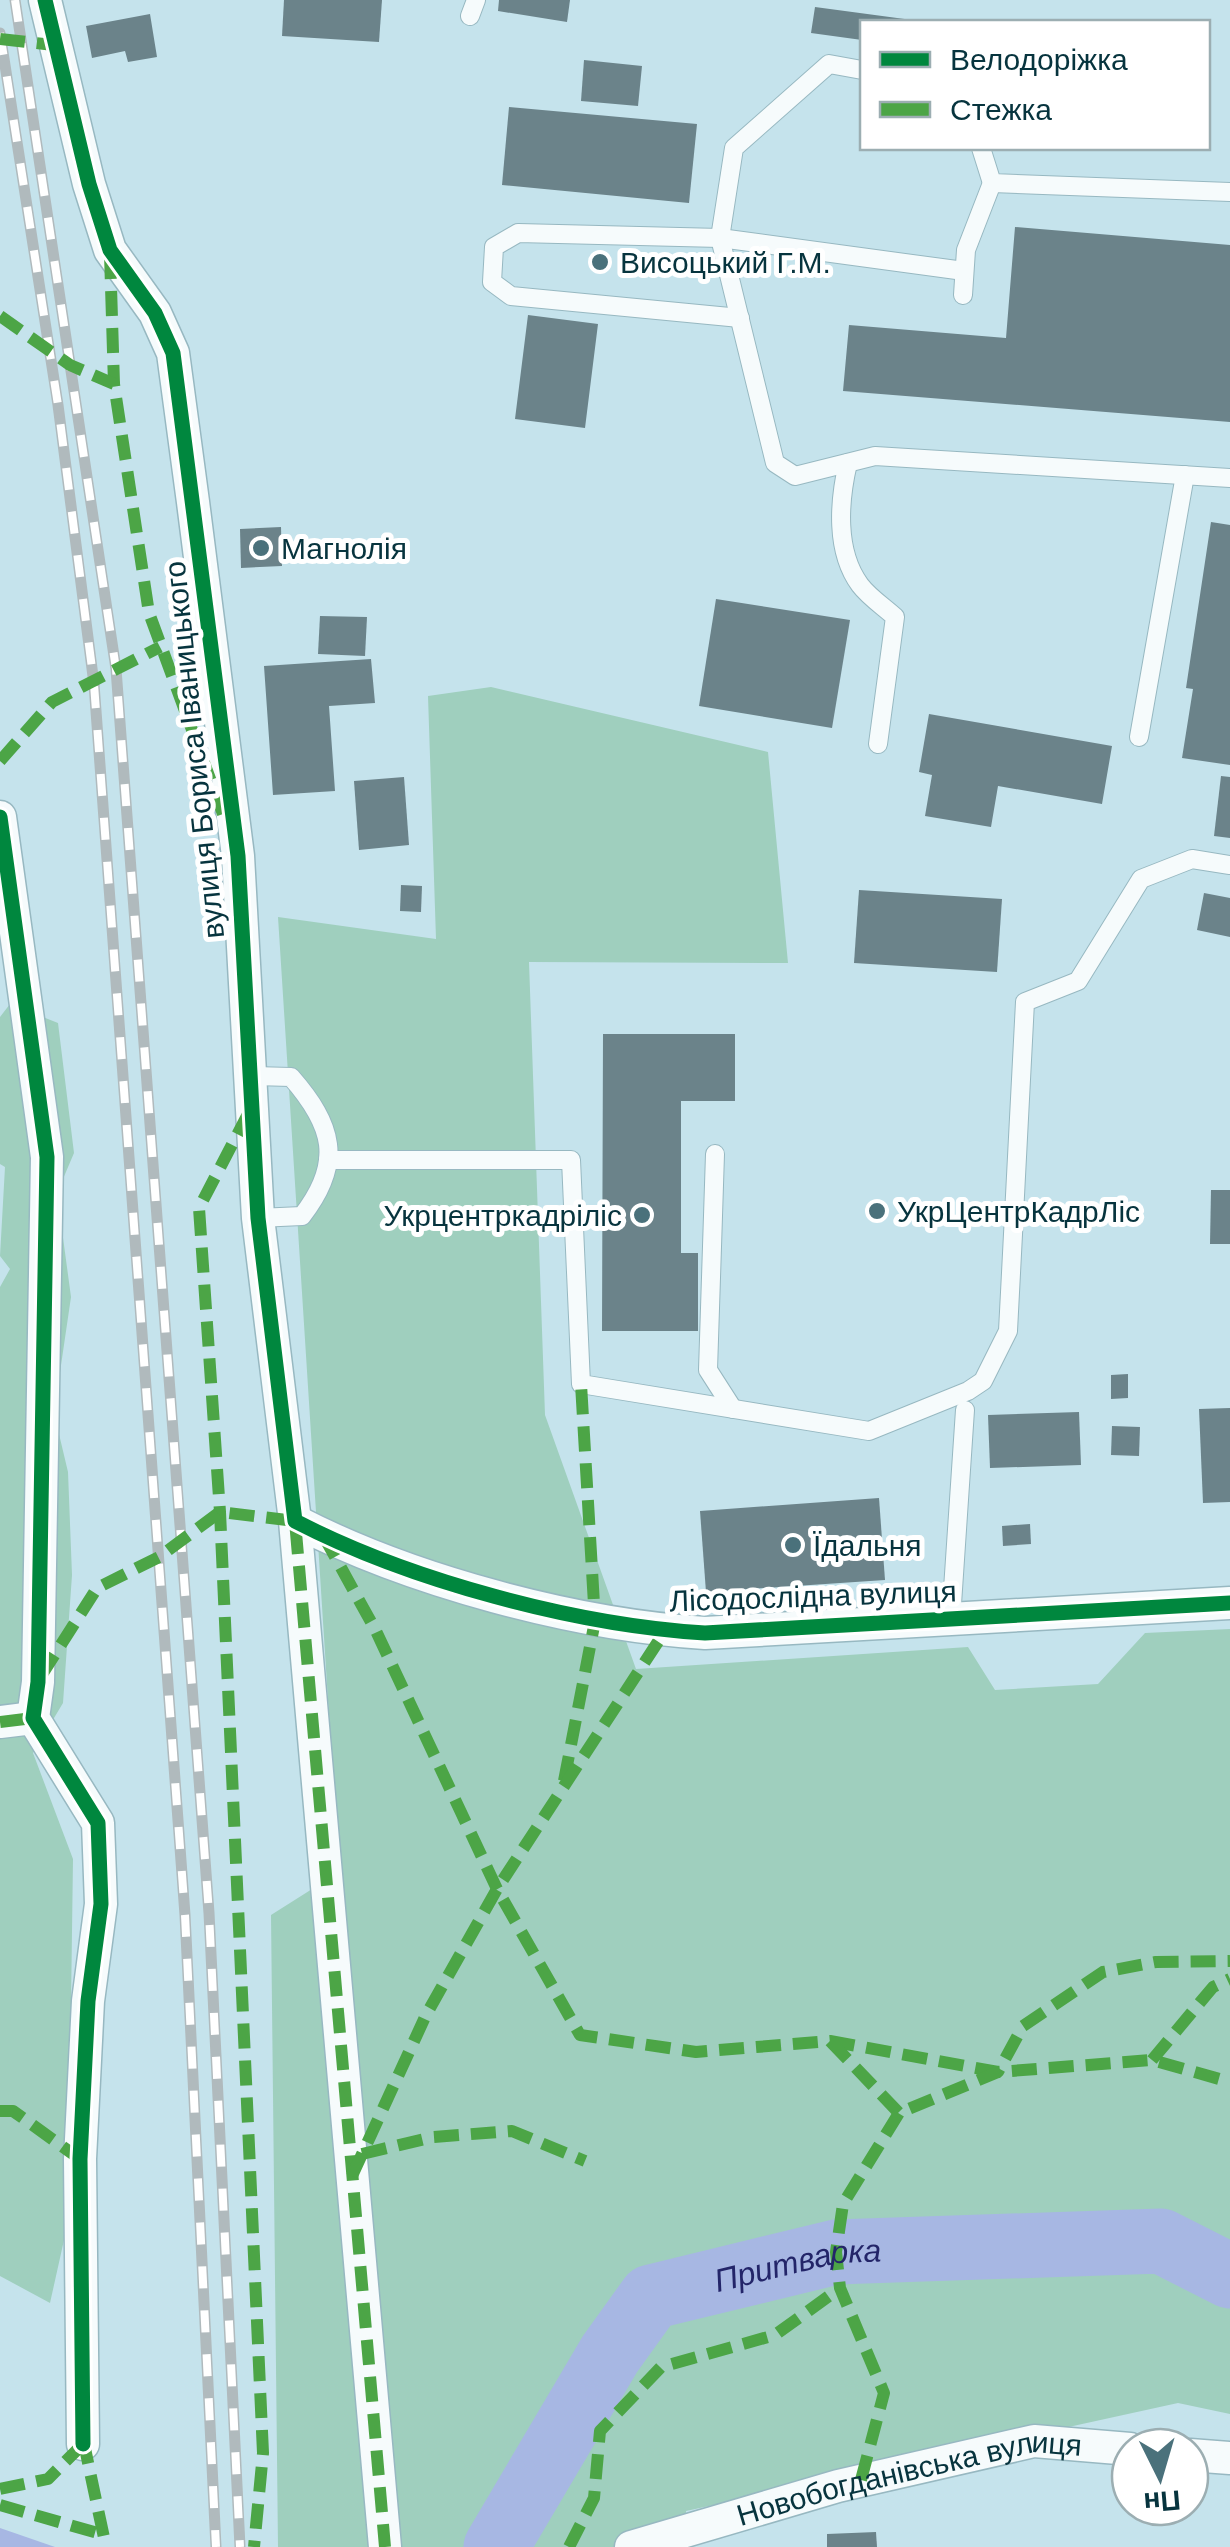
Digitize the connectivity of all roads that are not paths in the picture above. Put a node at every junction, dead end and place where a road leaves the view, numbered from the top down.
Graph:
1 (45, 0) edge
2 (860, 70) edge
3 (982, 150) edge
4 (992, 184) junction
5 (1230, 192) edge
6 (720, 238) junction
7 (964, 271) junction
8 (963, 295) dead end
9 (740, 318) junction
10 (848, 463) junction
11 (1185, 475) junction
12 (1230, 478) edge
13 (1139, 737) dead end
14 (878, 744) dead end
15 (0, 817) edge
16 (1230, 865) edge
17 (250, 1076) junction
18 (715, 1154) dead end
19 (328, 1160) junction
20 (258, 1218) junction
21 (733, 1409) junction
22 (965, 1410) dead end
23 (295, 1520) junction
24 (1230, 1603) edge
25 (951, 1619) junction
26 (33, 1718) junction
27 (0, 1722) edge
28 (83, 2444) dead end
29 (1110, 2448) edge
30 (385, 2547) edge
31 (631, 2547) edge

1 - 17 street, вулиця Бориса Іваницького
2 - 6 lane
3 - 4 lane
4 - 5 lane
4 - 7 lane
6 - 7 lane
6 - 9 lane
6 - 9 lane
7 - 8 lane
9 - 10 lane
10 - 11 lane
10 - 14 lane
11 - 12 lane
11 - 13 lane
15 - 26 street
16 - 21 lane
17 - 19 lane
17 - 20 street, вулиця Бориса Іваницького
18 - 21 lane
19 - 20 lane
19 - 21 lane
20 - 23 street, вулиця Бориса Іваницького
22 - 25 lane
23 - 25 street, Лісодослідна вулиця
23 - 30 street, вулиця Бориса Іваницького
24 - 25 street, Лісодослідна вулиця
26 - 27 street
26 - 28 street
29 - 31 street, Новобогданівська вулиця

